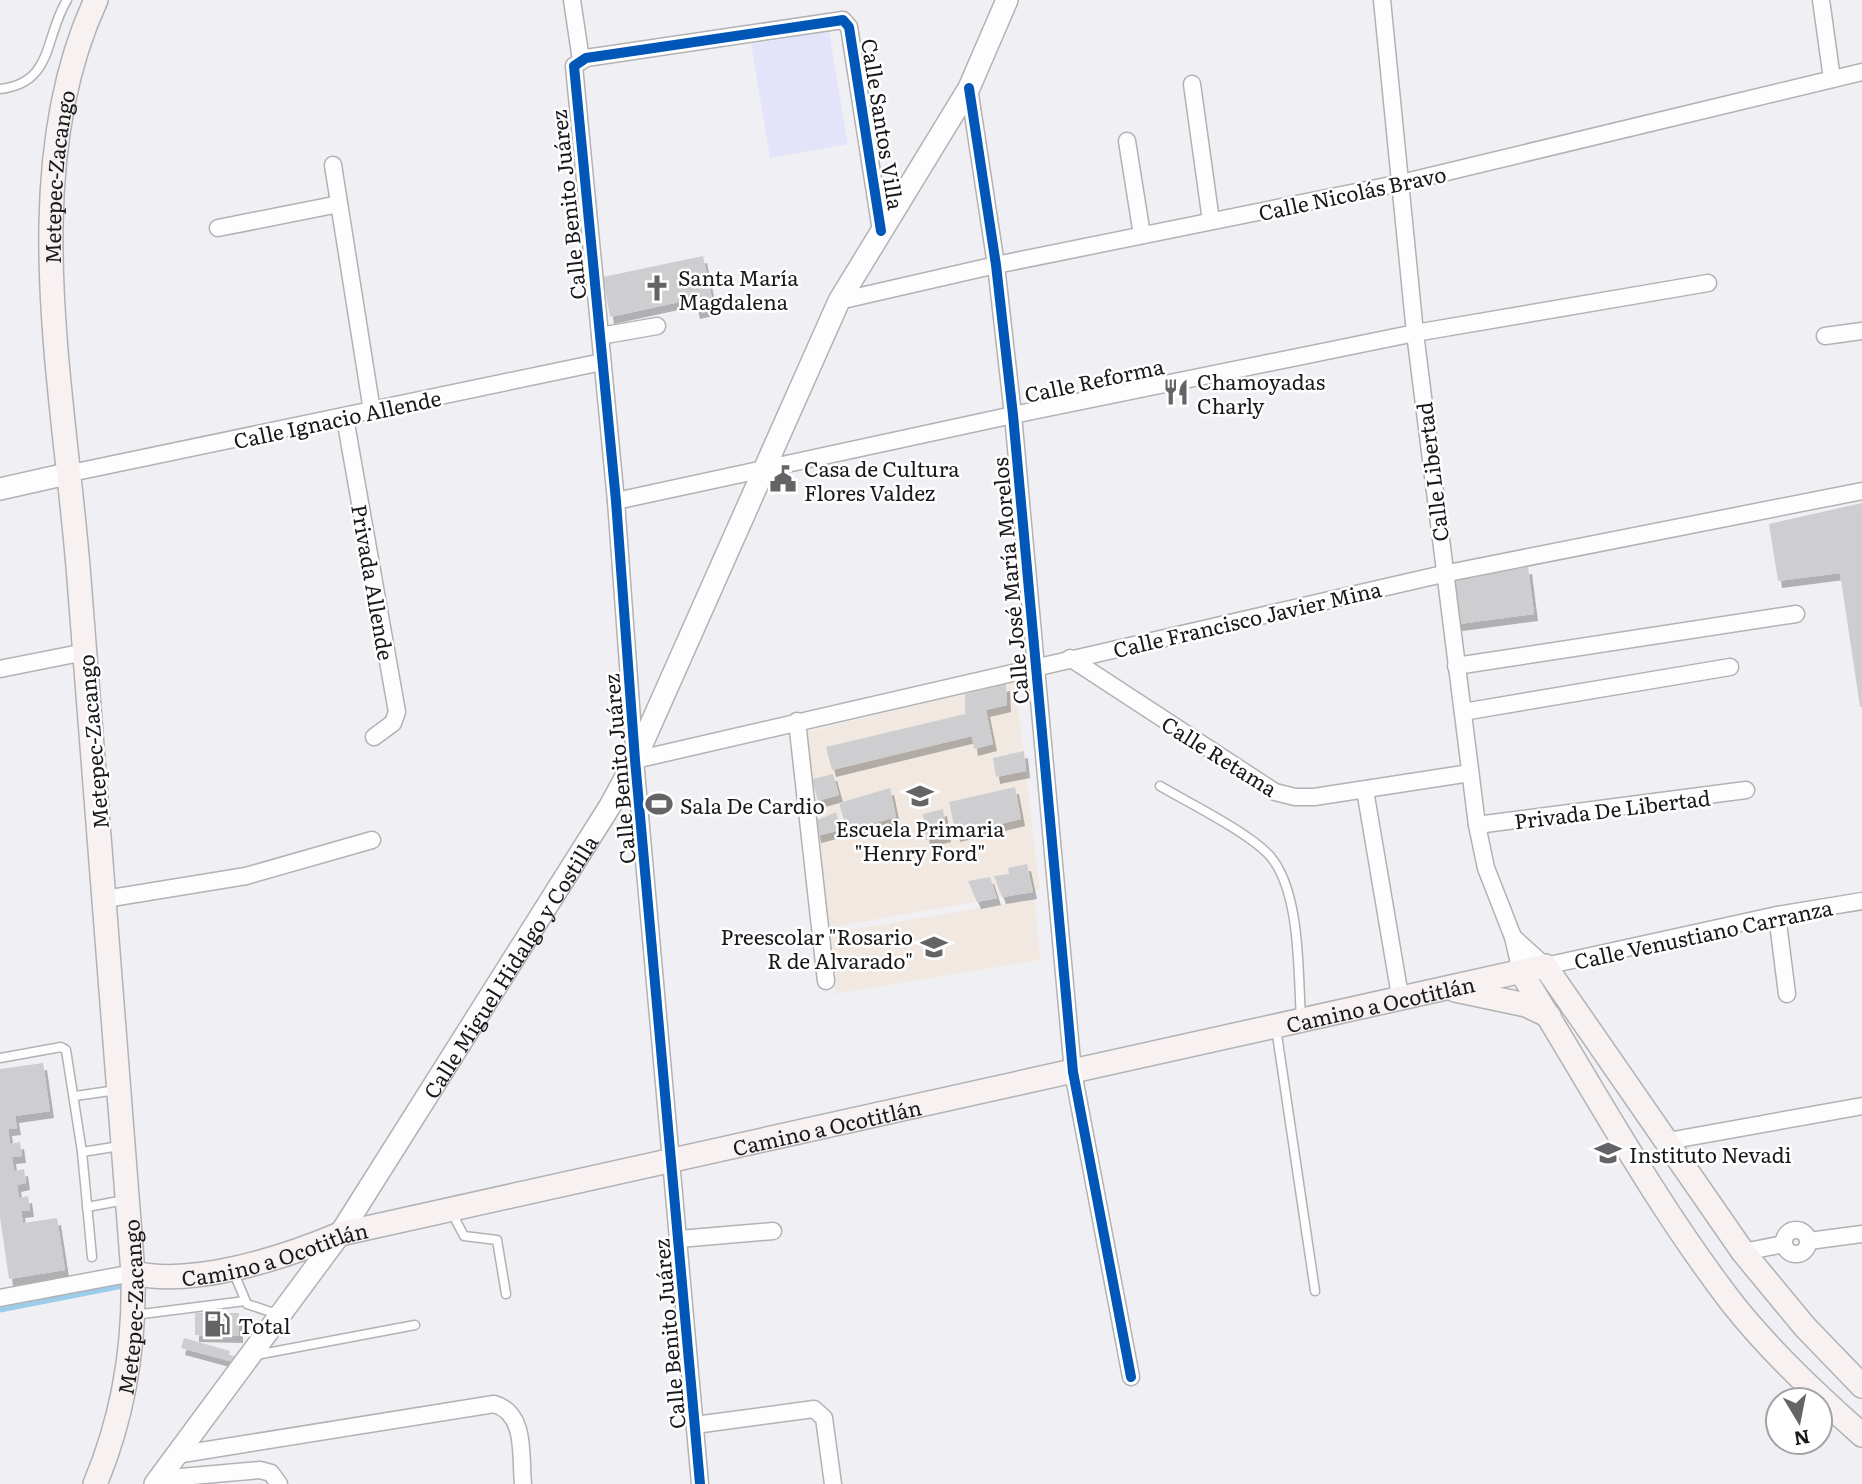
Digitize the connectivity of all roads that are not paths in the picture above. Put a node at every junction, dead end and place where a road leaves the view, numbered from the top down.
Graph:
1 (67, 0) edge
2 (96, 0) edge
3 (572, 0) edge
4 (1007, 0) edge
5 (1381, 0) edge
6 (1821, 0) edge
7 (583, 59) junction
8 (1862, 72) edge
9 (1832, 79) junction
10 (1192, 84) dead end
11 (970, 88) junction
12 (0, 89) edge
13 (1127, 141) dead end
14 (332, 165) dead end
15 (1401, 183) junction
16 (339, 204) junction
17 (1211, 221) junction
18 (218, 228) dead end
19 (881, 231) junction
20 (1142, 235) junction
21 (996, 265) junction
22 (1708, 283) dead end
23 (839, 301) junction
24 (657, 326) dead end
25 (1862, 331) edge
26 (1415, 333) junction
27 (600, 336) junction
28 (1825, 336) dead end
29 (602, 362) junction
30 (372, 411) junction
31 (1013, 415) junction
32 (345, 418) junction
33 (763, 468) junction
34 (71, 473) junction
35 (0, 489) edge
36 (1862, 491) edge
37 (616, 501) junction
38 (1443, 573) junction
39 (1796, 614) dead end
40 (85, 652) junction
41 (1070, 658) junction
42 (1456, 666) junction
43 (1730, 667) dead end
44 (1037, 668) junction
45 (0, 669) edge
46 (1463, 712) junction
47 (797, 721) junction
48 (374, 737) dead end
49 (635, 760) junction
50 (1470, 773) junction
51 (1160, 786) dead end
52 (1365, 790) junction
53 (1746, 790) dead end
54 (1477, 825) junction
55 (372, 840) dead end
56 (105, 900) junction
57 (1862, 901) edge
58 (1777, 915) junction
59 (1513, 937) junction
60 (1545, 966) junction
61 (1521, 972) junction
62 (825, 981) dead end
63 (1442, 987) junction
64 (1787, 994) dead end
65 (1400, 996) junction
66 (1549, 1016) junction
67 (1301, 1019) junction
68 (1275, 1025) junction
69 (0, 1058) edge
70 (1073, 1072) junction
71 (120, 1089) junction
72 (75, 1096) junction
73 (1862, 1106) edge
74 (1668, 1141) junction
75 (124, 1146) junction
76 (82, 1152) junction
77 (673, 1161) junction
78 (128, 1199) junction
79 (87, 1207) junction
80 (451, 1210) junction
81 (773, 1231) dead end
82 (340, 1234) junction
83 (1862, 1234) edge
84 (680, 1239) junction
85 (1743, 1252) junction
86 (92, 1257) dead end
87 (231, 1267) junction
88 (133, 1273) junction
89 (1315, 1291) dead end
90 (506, 1294) dead end
91 (0, 1298) edge
92 (245, 1301) junction
93 (134, 1315) junction
94 (280, 1315) junction
95 (415, 1325) dead end
96 (249, 1356) junction
97 (1130, 1377) dead end
98 (1862, 1386) edge
99 (695, 1425) junction
100 (1862, 1435) edge
101 (176, 1455) junction
102 (156, 1482) edge
103 (95, 1484) edge
104 (279, 1484) edge
105 (523, 1484) edge
106 (700, 1484) edge
107 (833, 1484) edge

1 - 12 lane
2 - 34 main road, Metepec-Zacango
3 - 7 street, Calle Benito Juárez
4 - 11 street, Calle Miguel Hidalgo y Costilla
5 - 15 street, Calle Libertad
6 - 9 street
7 - 19 street, Calle Santos Villa
7 - 27 street, Calle Benito Juárez
8 - 9 street, Calle Nicolás Bravo
9 - 15 street, Calle Nicolás Bravo
10 - 17 street
11 - 19 street, Calle Miguel Hidalgo y Costilla
11 - 21 street, Calle José María Morelos
13 - 20 street
14 - 16 street
15 - 17 street, Calle Nicolás Bravo
15 - 26 street, Calle Libertad
16 - 18 street
16 - 30 street
17 - 20 street, Calle Nicolás Bravo
19 - 23 street, Calle Miguel Hidalgo y Costilla
20 - 21 street, Calle Nicolás Bravo
21 - 23 street, Calle Nicolás Bravo
21 - 31 street, Calle José María Morelos
22 - 26 street, Calle Reforma
23 - 33 street, Calle Miguel Hidalgo y Costilla
24 - 27 street
25 - 28 street
26 - 31 street, Calle Reforma
26 - 38 street, Calle Libertad
27 - 29 street, Calle Benito Juárez
29 - 30 street, Calle Ignacio Allende
29 - 37 street, Calle Benito Juárez
30 - 32 street, Calle Ignacio Allende
31 - 33 street, Calle Reforma
31 - 44 street, Calle José María Morelos
32 - 34 street, Calle Ignacio Allende
32 - 48 street, Privada Allende
33 - 37 street, Calle Reforma
33 - 49 street, Calle Miguel Hidalgo y Costilla
34 - 35 street
34 - 40 main road, Metepec-Zacango
36 - 38 street, Calle Francisco Javier Mina
37 - 49 street, Calle Benito Juárez
38 - 41 street, Calle Francisco Javier Mina
38 - 42 street, Calle Libertad
39 - 42 street
40 - 45 street
40 - 56 main road, Metepec-Zacango
41 - 44 street, Calle Francisco Javier Mina
41 - 52 street, Calle Retama
42 - 46 street, Calle Libertad
43 - 46 street
44 - 47 street, Calle Francisco Javier Mina
44 - 70 street, Calle José María Morelos
46 - 50 street, Calle Libertad
47 - 49 street, Calle Francisco Javier Mina
47 - 62 street
49 - 77 street, Calle Benito Juárez
49 - 82 street, Calle Miguel Hidalgo y Costilla
50 - 52 street, Calle Retama
50 - 54 street, Calle Libertad
51 - 67 lane
52 - 65 street
53 - 54 street, Privada De Libertad
54 - 59 street, Calle Libertad
55 - 56 street
56 - 71 main road, Metepec-Zacango
57 - 58 street, Calle Venustiano Carranza
58 - 60 street, Calle Venustiano Carranza
58 - 64 street
59 - 60 street, Calle Libertad
59 - 61 street, Calle Libertad
60 - 61 main road, Camino a Ocotitlán
60 - 74 main road
61 - 63 main road, Camino a Ocotitlán
61 - 66 main road
63 - 65 main road, Camino a Ocotitlán
63 - 66 main road
65 - 67 main road, Camino a Ocotitlán
66 - 100 main road
67 - 68 main road, Camino a Ocotitlán
68 - 70 main road, Camino a Ocotitlán
68 - 89 lane
69 - 72 lane
70 - 77 main road, Camino a Ocotitlán
70 - 97 street, Calle José María Morelos
71 - 72 lane
71 - 75 main road, Metepec-Zacango
72 - 76 lane
73 - 74 street
74 - 85 main road
75 - 76 lane
75 - 78 main road, Metepec-Zacango
76 - 79 lane
77 - 80 main road, Camino a Ocotitlán
77 - 84 street, Calle Benito Juárez
78 - 79 lane
78 - 88 main road, Metepec-Zacango
79 - 86 lane
80 - 82 main road, Camino a Ocotitlán
80 - 90 lane
81 - 84 street
82 - 87 main road, Camino a Ocotitlán
82 - 94 street, Calle Miguel Hidalgo y Costilla
83 - 85 street
84 - 99 street, Calle Benito Juárez
85 - 98 main road
87 - 88 main road, Camino a Ocotitlán
87 - 92 lane
88 - 91 street
88 - 93 main road, Metepec-Zacango
92 - 93 lane
92 - 94 lane
93 - 103 main road, Metepec-Zacango
94 - 96 street, Calle Miguel Hidalgo y Costilla
95 - 96 lane
96 - 101 street, Calle Miguel Hidalgo y Costilla
99 - 106 street, Calle Benito Juárez
99 - 107 street
101 - 102 street, Calle Miguel Hidalgo y Costilla
101 - 105 street
102 - 104 street

